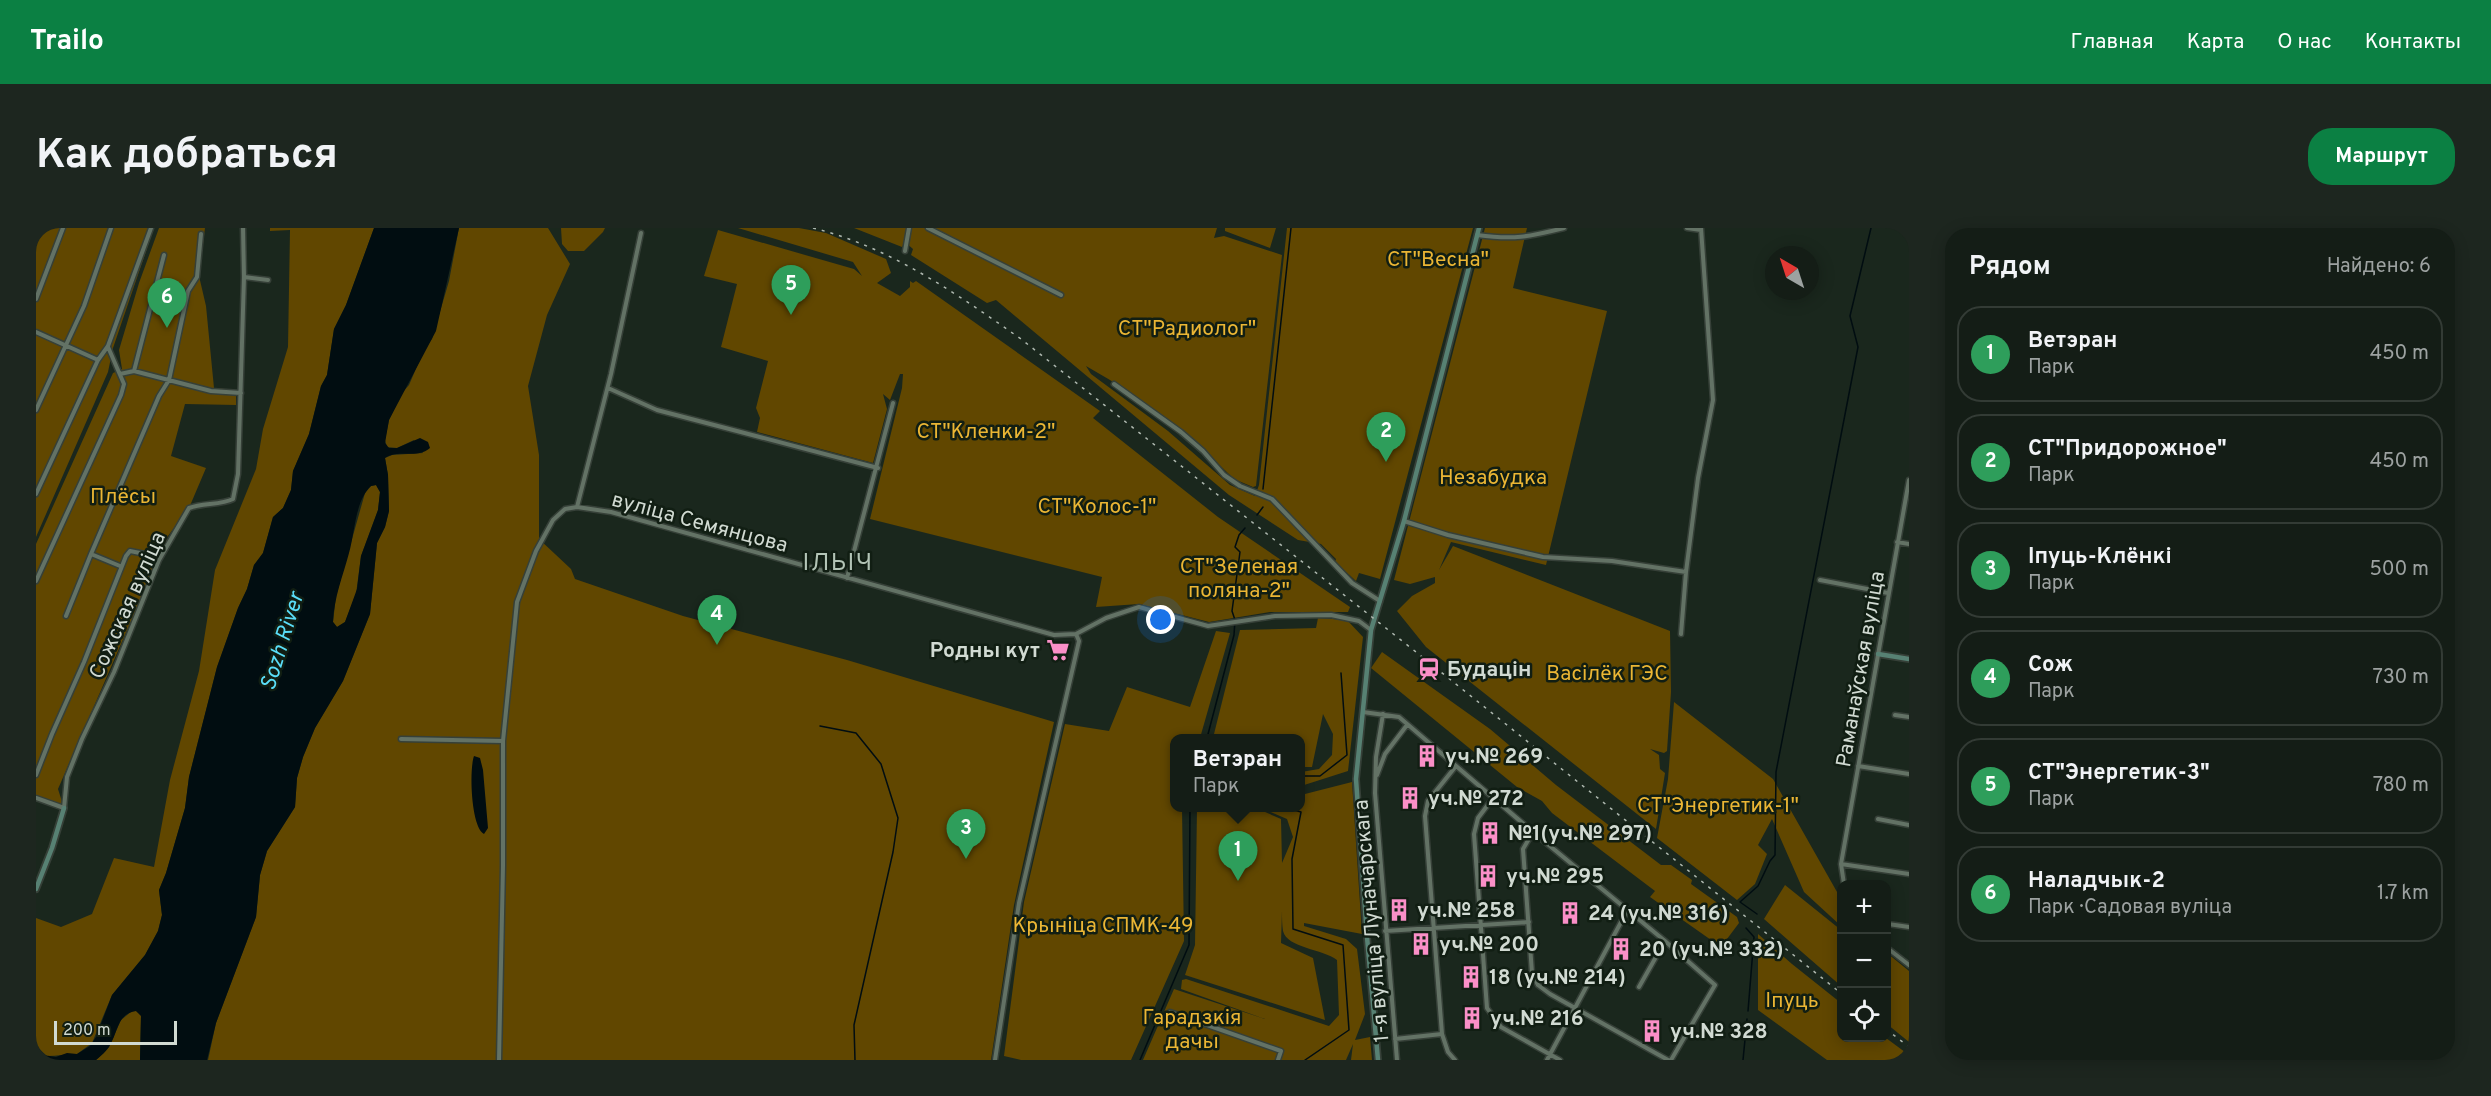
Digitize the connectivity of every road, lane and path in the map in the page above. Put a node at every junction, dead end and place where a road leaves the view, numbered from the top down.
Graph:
1 (63, 228) edge
2 (111, 228) edge
3 (151, 228) edge
4 (909, 228) edge
5 (928, 228) edge
6 (1479, 228) edge
7 (1564, 228) edge
8 (1687, 228) edge
9 (1701, 229) edge
10 (243, 230) edge
11 (641, 233) dead end
12 (201, 234) dead end
13 (1477, 235) junction
14 (905, 250) dead end
15 (164, 255) dead end
16 (244, 277) junction
17 (268, 280) dead end
18 (1061, 295) dead end
19 (36, 299) edge
20 (36, 332) edge
21 (65, 346) junction
22 (108, 346) junction
23 (98, 360) junction
24 (134, 371) junction
25 (120, 374) junction
26 (170, 380) junction
27 (1114, 384) dead end
28 (608, 388) junction
29 (240, 393) junction
30 (893, 404) dead end
31 (36, 410) edge
32 (878, 468) junction
33 (1909, 480) edge
34 (36, 494) edge
35 (577, 507) junction
36 (1404, 521) junction
37 (1898, 542) junction
38 (1909, 544) edge
39 (91, 554) junction
40 (160, 557) junction
41 (120, 567) junction
42 (1686, 572) junction
43 (847, 578) junction
44 (1820, 580) dead end
45 (36, 581) edge
46 (1888, 593) junction
47 (1380, 601) junction
48 (66, 616) dead end
49 (1371, 630) junction
50 (1076, 634) junction
51 (1681, 634) dead end
52 (1878, 654) junction
53 (1909, 659) edge
54 (1364, 712) junction
55 (1383, 714) junction
56 (1894, 715) dead end
57 (1909, 717) edge
58 (1407, 725) junction
59 (401, 739) dead end
60 (503, 741) junction
61 (1456, 766) junction
62 (1858, 766) junction
63 (1909, 774) edge
64 (36, 775) edge
65 (1376, 780) junction
66 (36, 798) edge
67 (1494, 798) junction
68 (64, 808) junction
69 (1878, 819) dead end
70 (1909, 825) edge
71 (1533, 832) junction
72 (1841, 864) junction
73 (1909, 874) edge
74 (1843, 880) edge
75 (36, 889) edge
76 (1627, 911) junction
77 (1529, 922) junction
78 (1891, 924) edge
79 (1481, 925) junction
80 (1909, 927) edge
81 (1434, 929) junction
82 (1385, 931) junction
83 (1665, 941) junction
84 (1891, 950) edge
85 (1909, 965) edge
86 (1639, 987) dead end
87 (1576, 1008) junction
88 (1170, 1012) dead end
89 (1442, 1034) junction
90 (1395, 1039) junction
91 (1550, 1054) junction
92 (499, 1060) edge
93 (995, 1060) edge
94 (1278, 1060) edge
95 (1378, 1060) edge
96 (1397, 1060) edge
97 (1455, 1060) edge
98 (1547, 1060) edge
99 (1560, 1060) edge
100 (1670, 1060) edge

1 - 19 street
2 - 21 street
3 - 22 street
4 - 14 street
5 - 18 street
6 - 13 street
7 - 13 street
8 - 9 street
9 - 42 street
10 - 16 street, Сожская вуліца
11 - 28 street
12 - 26 street
13 - 36 street
15 - 24 street
16 - 17 street
16 - 29 street, Сожская вуліца
20 - 21 street
21 - 23 street
21 - 31 street
22 - 23 street
22 - 25 street
23 - 34 street
24 - 25 street
24 - 26 street
25 - 45 street
26 - 29 street
26 - 39 street
27 - 47 street
28 - 32 street
28 - 35 street
29 - 40 street, Сожская вуліца
30 - 32 street
32 - 43 street
33 - 37 street, Раманаўская вуліца
35 - 43 street, вуліца Семянцова
35 - 60 street
36 - 42 street
36 - 47 street
37 - 38 street
37 - 46 street, Раманаўская вуліца
39 - 41 street
39 - 48 street
40 - 41 street
40 - 68 street, Сожская вуліца
41 - 64 street
42 - 51 street
43 - 50 street, вуліца Семянцова
44 - 46 street
46 - 52 street, Раманаўская вуліца
47 - 49 street
49 - 50 street
49 - 54 street
50 - 93 street
52 - 53 street
52 - 62 street, Раманаўская вуліца
54 - 55 street
54 - 95 street
55 - 58 street
55 - 65 street, 1-я вуліца Луначарскага
56 - 57 street
58 - 61 street
58 - 65 street
59 - 60 street
60 - 92 street
61 - 67 street
61 - 81 street
62 - 63 street
62 - 72 street, Раманаўская вуліца
65 - 82 street, 1-я вуліца Луначарскага
66 - 68 street
67 - 71 street
67 - 79 street
68 - 75 street
69 - 70 street
71 - 76 street
71 - 77 street
72 - 73 street
72 - 74 street, Раманаўская вуліца
76 - 83 street
76 - 87 street
77 - 79 street
77 - 87 street
78 - 80 street
79 - 81 street
79 - 91 street
81 - 82 street
81 - 89 street
82 - 90 street, 1-я вуліца Луначарскага
83 - 86 street
83 - 100 street
84 - 85 street
87 - 91 street
87 - 100 street
88 - 94 street
89 - 90 street
89 - 97 street
90 - 96 street, 1-я вуліца Луначарскага
91 - 98 street
91 - 99 street

